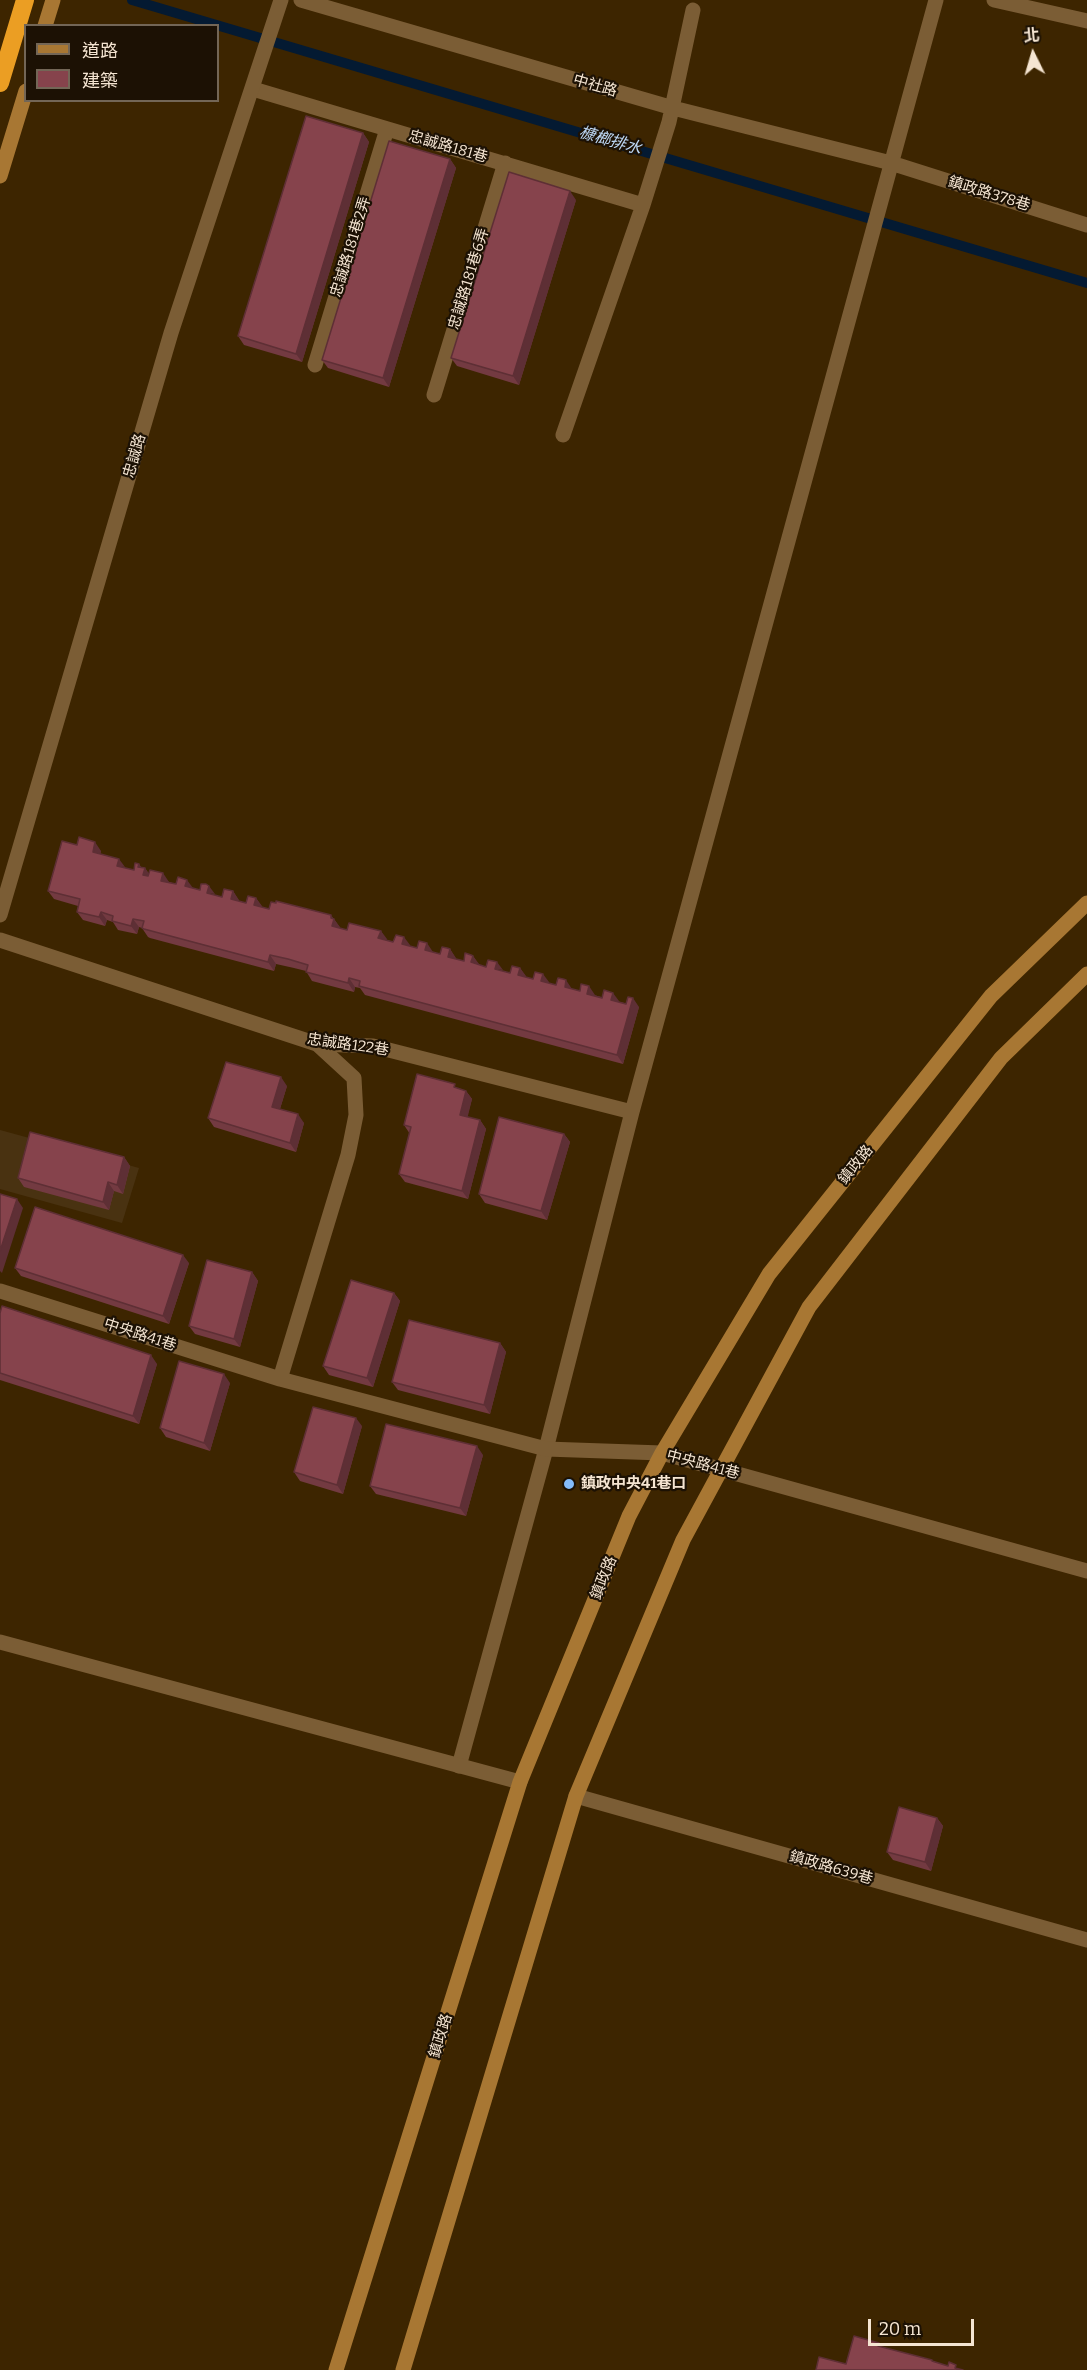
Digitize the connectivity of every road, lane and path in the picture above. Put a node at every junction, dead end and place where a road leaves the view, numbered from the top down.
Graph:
1 (25, 0) edge
2 (301, 0) edge
3 (936, 0) edge
4 (993, 0) edge
5 (280, 5) edge
6 (693, 10) dead end
7 (1087, 21) edge
8 (255, 82) junction
9 (0, 83) edge
10 (24, 98) edge
11 (671, 115) junction
12 (387, 129) junction
13 (891, 163) junction
14 (505, 164) junction
15 (0, 176) edge
16 (645, 198) junction
17 (1087, 225) edge
18 (315, 365) dead end
19 (434, 395) dead end
20 (563, 435) dead end
21 (1087, 903) edge
22 (0, 915) edge
23 (0, 940) edge
24 (1087, 974) edge
25 (317, 1044) junction
26 (632, 1112) junction
27 (0, 1291) edge
28 (280, 1379) junction
29 (546, 1449) junction
30 (662, 1453) junction
31 (722, 1469) junction
32 (1087, 1571) edge
33 (0, 1642) edge
34 (459, 1766) junction
35 (520, 1782) junction
36 (576, 1796) junction
37 (1087, 1940) edge
38 (336, 2370) edge
39 (403, 2370) edge

1 - 9 highway
2 - 11 street, 中社路
3 - 13 street
4 - 7 street
5 - 8 street, 忠誠路
6 - 11 street
8 - 12 street, 忠誠路181巷
8 - 22 street, 忠誠路
10 - 15 street
11 - 13 street, 中社路
11 - 16 street
12 - 14 street, 忠誠路181巷
12 - 18 street, 忠誠路181巷2弄
13 - 17 street, 鎮政路378巷
13 - 26 street
14 - 16 street, 忠誠路181巷
14 - 19 street, 忠誠路181巷6弄
16 - 20 street
21 - 30 street, 鎮政路
23 - 25 street, 忠誠路122巷
24 - 31 street
25 - 26 street, 忠誠路122巷
25 - 28 street
26 - 29 street
27 - 28 street, 中央路41巷
28 - 29 street, 中央路41巷
29 - 30 street, 中央路41巷
29 - 34 street
30 - 31 street, 中央路41巷
30 - 35 street, 鎮政路
31 - 32 street, 中央路41巷
31 - 36 street
33 - 34 street
34 - 35 street
35 - 38 street, 鎮政路
36 - 37 street, 鎮政路639巷
36 - 39 street

